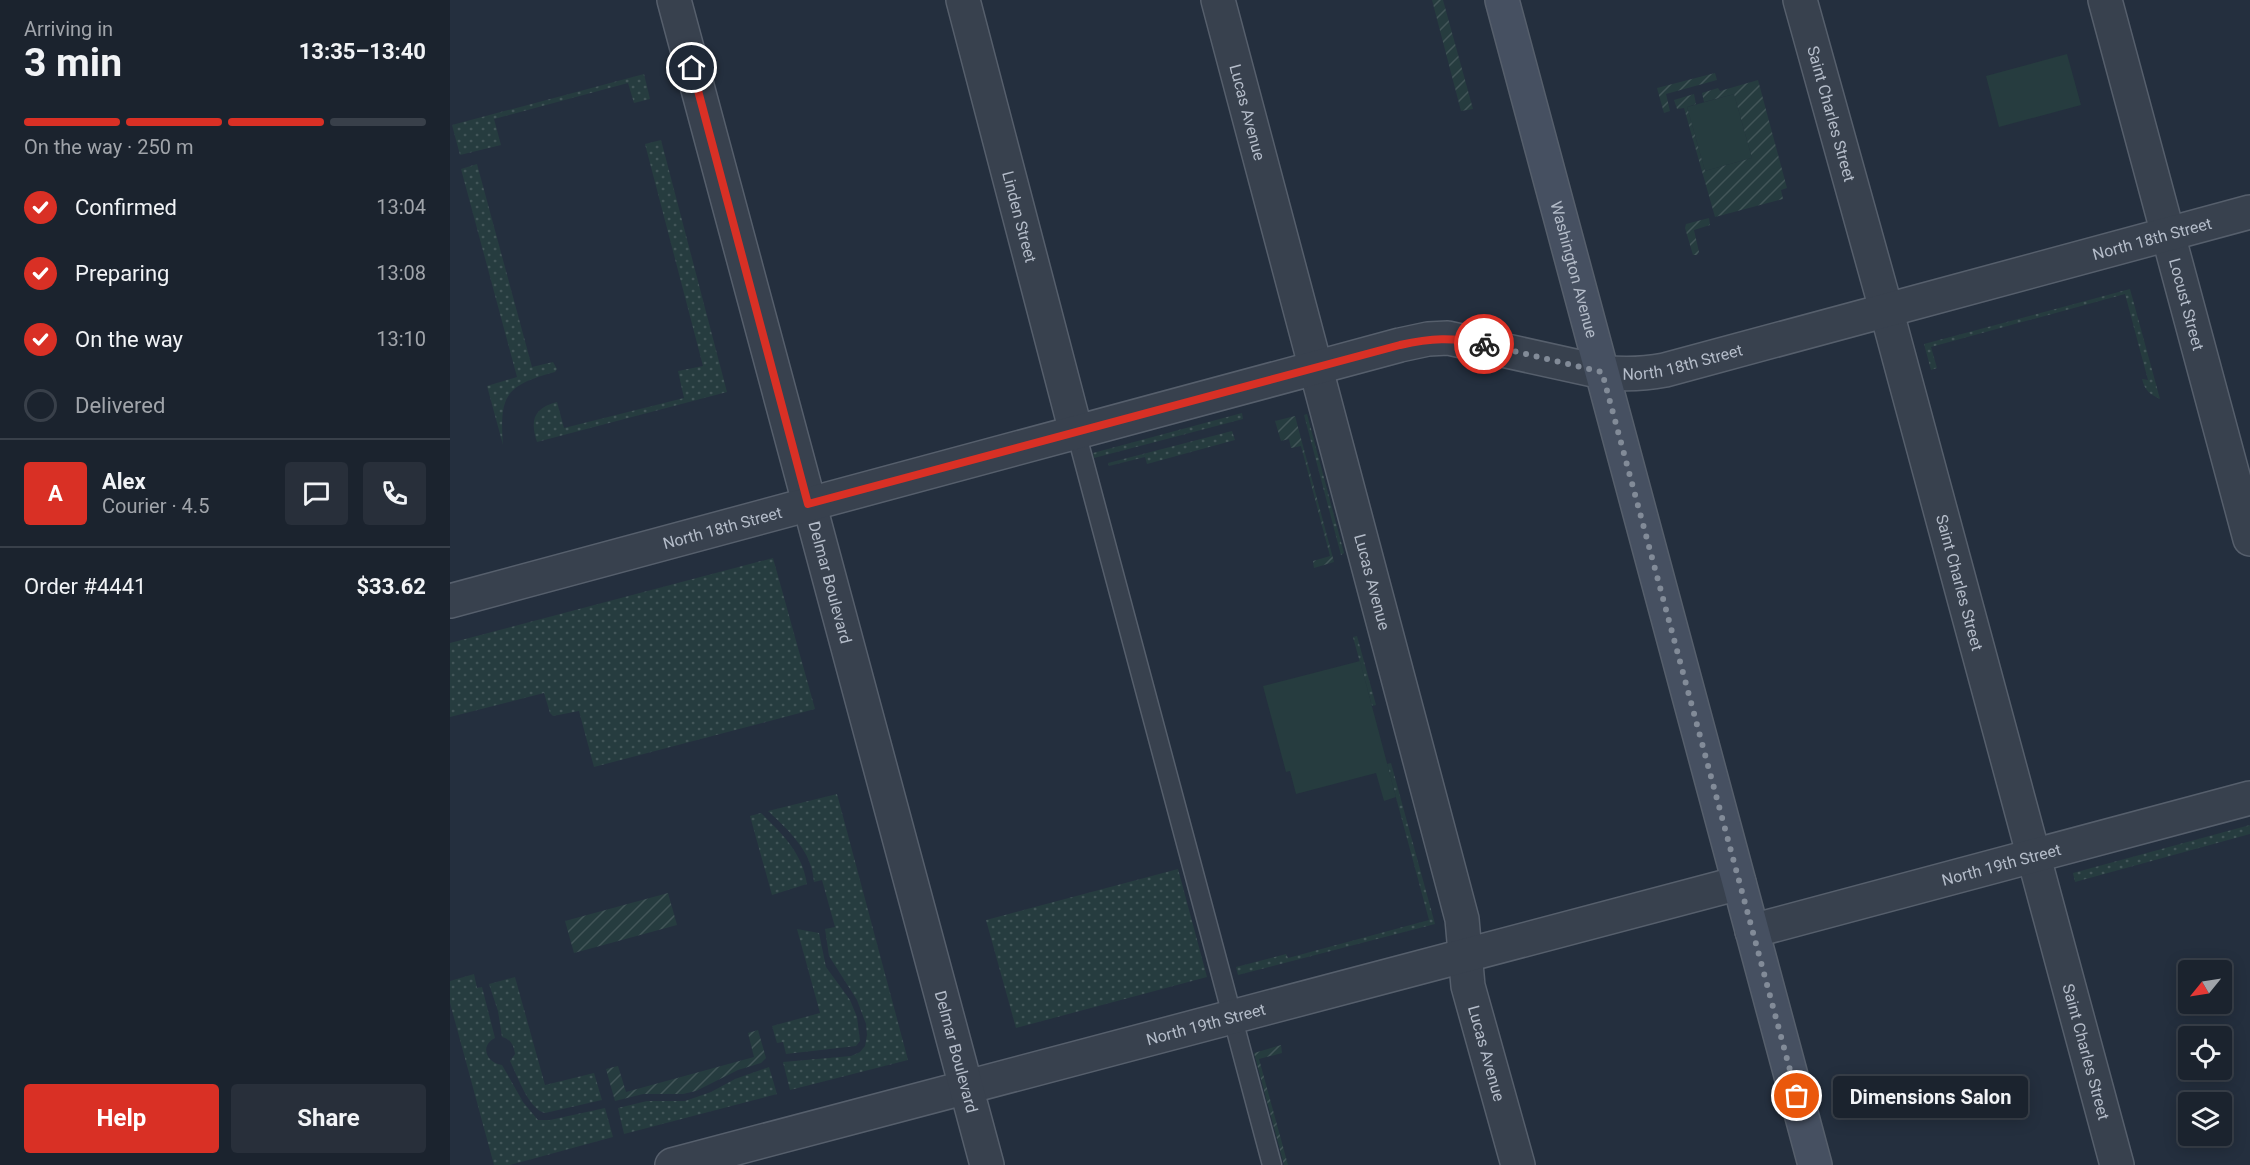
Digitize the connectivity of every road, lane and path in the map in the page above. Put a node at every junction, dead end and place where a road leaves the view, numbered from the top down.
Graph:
1 (674, 0) edge
2 (963, 0) edge
3 (1218, 0) edge
4 (1502, 0) edge
5 (1800, 0) edge
6 (2105, 0) edge
7 (2250, 212) edge
8 (2167, 233) junction
9 (1886, 309) junction
10 (1316, 368) junction
11 (1602, 372) junction
12 (1077, 432) junction
13 (808, 504) junction
14 (2250, 539) edge
15 (450, 600) edge
16 (2250, 798) edge
17 (2034, 856) junction
18 (1740, 883) junction
19 (1752, 931) junction
20 (1466, 955) junction
21 (1232, 1017) junction
22 (966, 1087) junction
23 (716, 1159) edge
24 (672, 1165) edge
25 (987, 1165) edge
26 (1272, 1165) edge
27 (1518, 1165) edge
28 (1815, 1165) edge
29 (2117, 1165) edge

1 - 13 street, Delmar Boulevard
2 - 12 street, Linden Street
3 - 10 street, Lucas Avenue
4 - 11 main road, Washington Avenue
5 - 9 street, Saint Charles Street
6 - 8 street, Locust Street
7 - 8 street, North 18th Street
8 - 9 street, North 18th Street
8 - 14 street, Locust Street
9 - 11 street, North 18th Street
9 - 17 street, Saint Charles Street
10 - 11 street, North 18th Street
10 - 12 street, North 18th Street
10 - 20 street, Lucas Avenue
11 - 18 main road, Washington Avenue
12 - 13 street, North 18th Street
12 - 21 lane
13 - 15 street, North 18th Street
13 - 22 street, Delmar Boulevard
16 - 17 street, North 19th Street
17 - 19 street, North 19th Street
17 - 29 street, Saint Charles Street
18 - 19 main road, Washington Avenue
18 - 20 street, North 19th Street
19 - 28 main road, Washington Avenue
20 - 21 street, North 19th Street
20 - 27 street, Lucas Avenue
21 - 22 street, North 19th Street
21 - 26 lane
22 - 23 street, North 19th Street
22 - 25 street, Delmar Boulevard
23 - 24 street, North 19th Street

